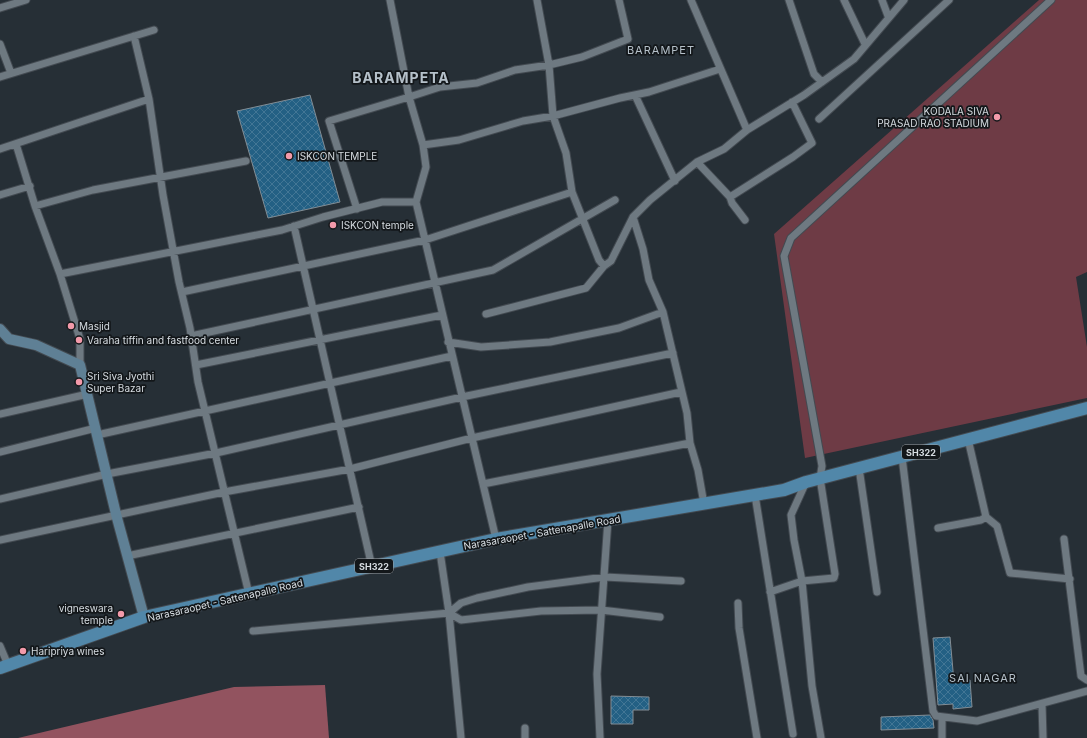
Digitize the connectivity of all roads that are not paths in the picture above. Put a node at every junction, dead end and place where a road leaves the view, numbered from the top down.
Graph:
1 (26, 0) edge
2 (390, 0) edge
3 (537, 0) edge
4 (619, 0) edge
5 (690, 0) edge
6 (789, 0) edge
7 (844, 0) edge
8 (882, 0) edge
9 (904, 0) edge
10 (949, 0) edge
11 (1051, 0) edge
12 (0, 8) edge
13 (888, 16) junction
14 (154, 30) dead end
15 (134, 36) junction
16 (0, 44) edge
17 (865, 44) junction
18 (549, 65) junction
19 (720, 69) junction
20 (11, 73) junction
21 (0, 77) edge
22 (822, 82) junction
23 (635, 95) junction
24 (409, 97) junction
25 (149, 99) junction
26 (792, 102) junction
27 (553, 116) junction
28 (819, 119) dead end
29 (747, 130) junction
30 (16, 144) junction
31 (423, 145) junction
32 (0, 149) edge
33 (246, 161) dead end
34 (697, 162) junction
35 (160, 176) junction
36 (675, 181) junction
37 (30, 186) junction
38 (572, 192) junction
39 (0, 195) edge
40 (730, 197) junction
41 (615, 200) dead end
42 (416, 202) junction
43 (35, 206) junction
44 (357, 209) junction
45 (633, 217) junction
46 (582, 218) junction
47 (745, 220) dead end
48 (294, 226) junction
49 (425, 240) junction
50 (174, 252) junction
51 (303, 266) junction
52 (604, 266) junction
53 (60, 274) junction
54 (434, 283) junction
55 (182, 292) junction
56 (313, 308) junction
57 (663, 312) junction
58 (486, 314) dead end
59 (442, 315) junction
60 (0, 329) edge
61 (191, 336) junction
62 (4, 338) edge
63 (320, 339) junction
64 (448, 342) junction
65 (673, 353) junction
66 (452, 356) junction
67 (80, 365) junction
68 (196, 365) junction
69 (330, 382) junction
70 (681, 392) junction
71 (88, 394) junction
72 (462, 397) junction
73 (1087, 408) edge
74 (205, 412) junction
75 (0, 414) edge
76 (340, 425) junction
77 (96, 432) junction
78 (472, 438) junction
79 (968, 439) junction
80 (690, 443) junction
81 (0, 452) edge
82 (216, 453) junction
83 (902, 457) junction
84 (859, 468) junction
85 (350, 469) junction
86 (107, 474) junction
87 (820, 478) junction
88 (806, 482) junction
89 (483, 484) junction
90 (224, 492) junction
91 (755, 495) junction
92 (0, 499) edge
93 (704, 504) junction
94 (359, 507) junction
95 (116, 516) junction
96 (986, 517) junction
97 (608, 520) junction
98 (938, 528) dead end
99 (234, 534) junction
100 (496, 539) junction
101 (1064, 539) dead end
102 (0, 540) edge
103 (440, 552) junction
104 (127, 556) junction
105 (372, 567) junction
106 (605, 577) junction
107 (1070, 579) junction
108 (681, 581) dead end
109 (802, 581) junction
110 (770, 592) junction
111 (876, 592) dead end
112 (249, 594) junction
113 (738, 603) dead end
114 (601, 610) junction
115 (449, 613) junction
116 (660, 617) dead end
117 (144, 618) junction
118 (253, 631) dead end
119 (0, 646) edge
120 (4, 666) edge
121 (1087, 680) edge
122 (1087, 691) edge
123 (1042, 704) junction
124 (942, 717) junction
125 (526, 728) dead end
126 (793, 734) dead end
127 (461, 738) edge
128 (525, 738) edge
129 (600, 738) edge
130 (757, 738) edge
131 (821, 738) edge
132 (942, 738) edge
133 (1043, 738) edge

1 - 12 street
2 - 24 street
3 - 18 street
4 - 18 street
5 - 19 street
6 - 22 street
7 - 17 street
8 - 13 street
9 - 13 street
10 - 28 street
11 - 87 street
13 - 17 street
14 - 15 street
15 - 20 street
15 - 25 street
16 - 20 street
17 - 22 street
18 - 24 street
18 - 27 street
19 - 23 street
19 - 29 street
20 - 21 street
22 - 26 street
23 - 27 street
23 - 36 street
24 - 31 street
24 - 44 street
25 - 30 street
25 - 35 street
26 - 29 street
26 - 40 street
27 - 31 street
27 - 38 street
29 - 34 street
30 - 32 street
30 - 37 street
31 - 42 street
33 - 35 street
34 - 36 street
34 - 40 street
35 - 43 street
35 - 50 street
36 - 45 street
37 - 39 street
37 - 43 street
38 - 46 street
38 - 49 street
40 - 47 street
41 - 46 street
42 - 44 street
42 - 49 street
43 - 53 street
44 - 48 street
45 - 52 street
45 - 57 street
46 - 52 street
46 - 54 street
48 - 50 street
48 - 51 street
49 - 51 street
49 - 54 street
50 - 53 street
50 - 55 street
51 - 55 street
51 - 56 street
52 - 58 street
53 - 67 street
54 - 56 street
54 - 59 street
55 - 61 street
56 - 61 street
56 - 63 street
57 - 64 street
57 - 65 street
59 - 63 street
59 - 64 street
60 - 62 street
61 - 68 street
62 - 67 street
63 - 68 street
63 - 69 street
64 - 66 street
65 - 70 street
65 - 72 street
66 - 69 street
66 - 72 street
67 - 71 street
68 - 74 street
69 - 74 street
69 - 76 street
70 - 78 street
70 - 80 street
71 - 75 street
71 - 77 street
72 - 76 street
72 - 78 street
73 - 79 main road, Narasaraopet - Sattenapalle Road / SH322
74 - 77 street
74 - 82 street
76 - 82 street
76 - 85 street
77 - 81 street
77 - 86 street
78 - 85 street
78 - 89 street
79 - 83 main road, Narasaraopet - Sattenapalle Road / SH322
79 - 96 street
80 - 89 street
80 - 93 street
82 - 86 street
82 - 90 street
83 - 84 main road, Narasaraopet - Sattenapalle Road / SH322
83 - 124 street
84 - 87 main road, Narasaraopet - Sattenapalle Road / SH322
84 - 111 street
85 - 90 street
85 - 94 street
86 - 92 street
86 - 95 street
87 - 88 main road, Narasaraopet - Sattenapalle Road / SH322
87 - 109 street
88 - 91 main road, Narasaraopet - Sattenapalle Road / SH322
88 - 109 street
89 - 100 street
90 - 95 street
90 - 99 street
91 - 93 main road, Narasaraopet - Sattenapalle Road / SH322
91 - 110 street
93 - 97 main road, Narasaraopet - Sattenapalle Road / SH322
94 - 99 street
94 - 105 street
95 - 102 street
95 - 104 street
96 - 98 street
96 - 107 street
97 - 100 main road, Narasaraopet - Sattenapalle Road / SH322
97 - 106 street
99 - 104 street
99 - 112 street
100 - 103 main road, Narasaraopet - Sattenapalle Road / SH322
101 - 107 street
103 - 105 main road, Narasaraopet - Sattenapalle Road / SH322
103 - 115 street
104 - 117 street
105 - 112 main road, Narasaraopet - Sattenapalle Road / SH322
106 - 108 street
106 - 114 street
106 - 115 street
107 - 121 street
109 - 110 street
109 - 131 street
110 - 126 street
112 - 117 main road, Narasaraopet - Sattenapalle Road / SH322
113 - 130 street
114 - 115 street
114 - 116 street
114 - 129 street
115 - 118 street
115 - 127 street
117 - 120 main road, Narasaraopet - Sattenapalle Road / SH322
119 - 120 street
122 - 123 street
123 - 124 street
123 - 133 street
124 - 132 street
125 - 128 street

